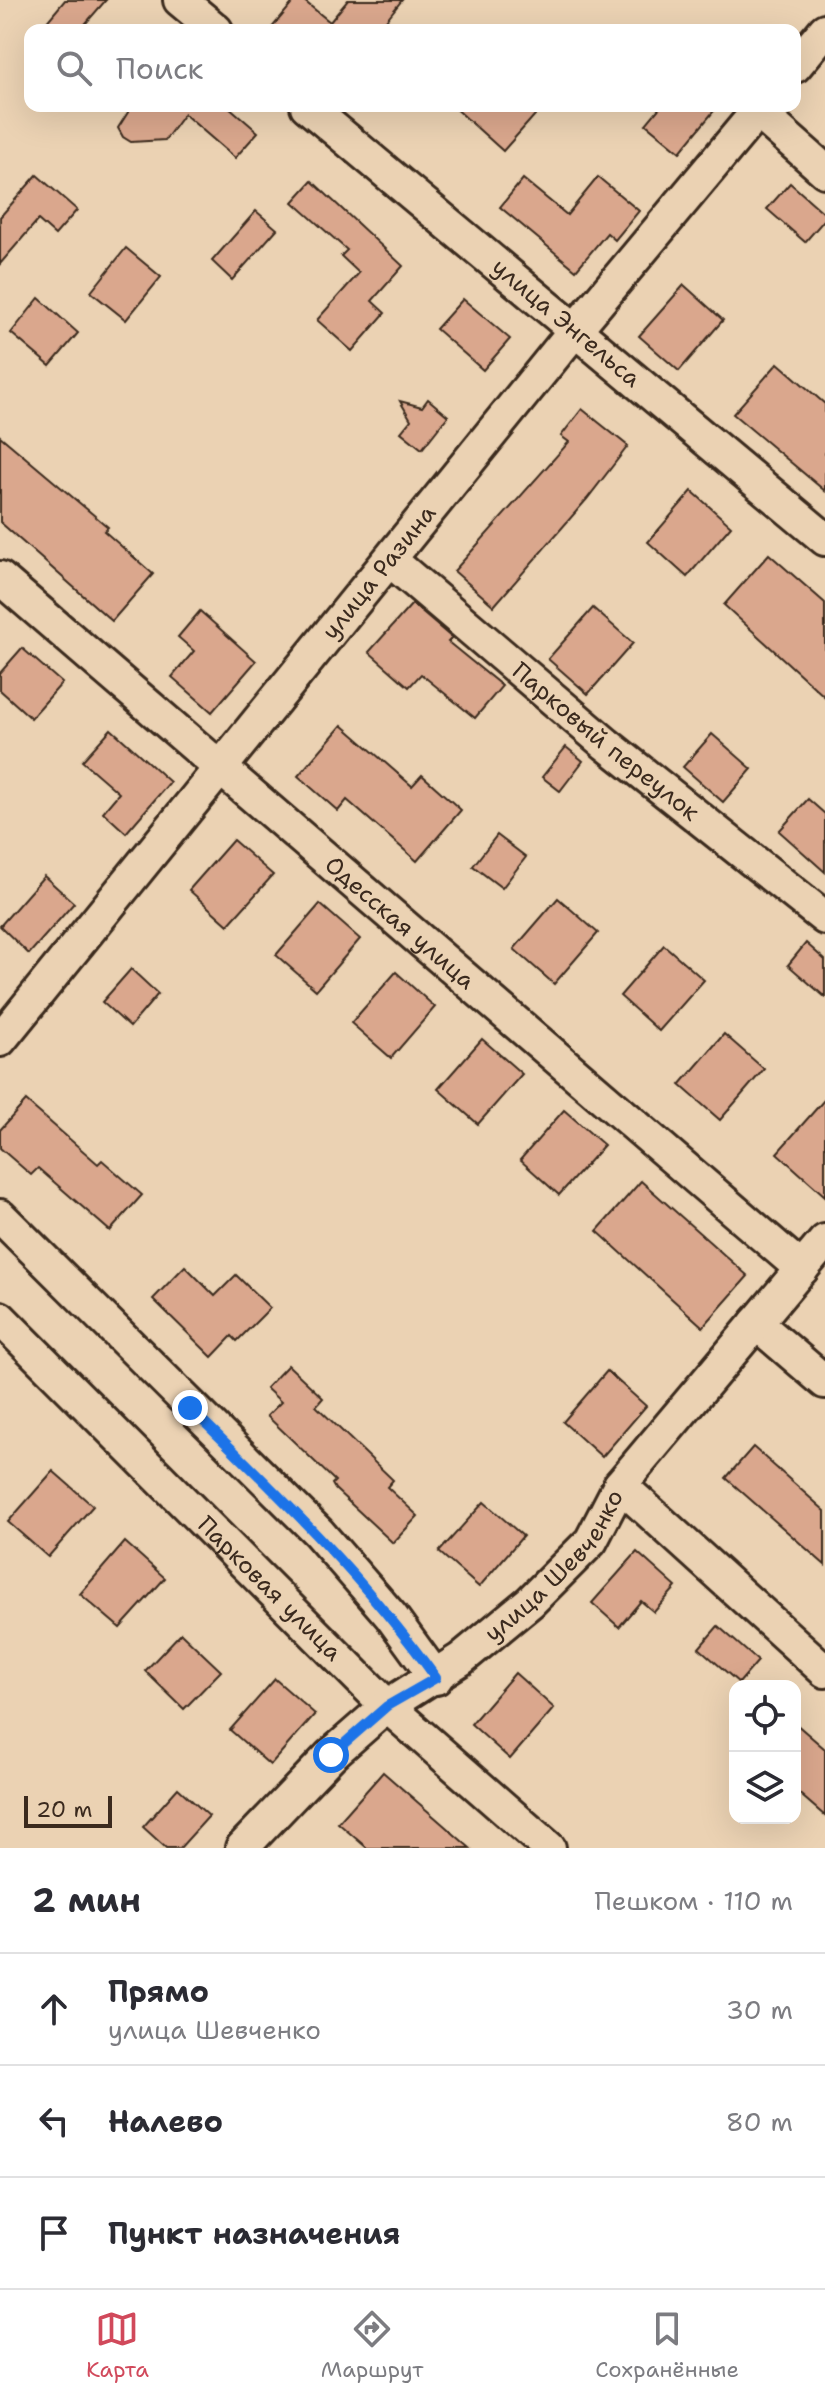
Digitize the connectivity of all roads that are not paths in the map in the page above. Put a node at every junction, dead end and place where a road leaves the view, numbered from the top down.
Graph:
1 (180, 0) edge
2 (209, 24) edge
3 (825, 30) edge
4 (801, 59) edge
5 (314, 112) edge
6 (757, 112) edge
7 (763, 112) edge
8 (825, 171) edge
9 (575, 330) junction
10 (825, 539) edge
11 (390, 560) junction
12 (0, 578) edge
13 (221, 766) junction
14 (825, 918) edge
15 (0, 1040) edge
16 (0, 1216) edge
17 (825, 1241) edge
18 (802, 1269) junction
19 (0, 1318) edge
20 (756, 1323) junction
21 (825, 1382) edge
22 (620, 1485) junction
23 (825, 1671) edge
24 (436, 1678) junction
25 (387, 1706) junction
26 (242, 1848) edge
27 (549, 1848) edge

1 - 2 street
3 - 4 street
5 - 9 street, улица Энгельса
6 - 9 street, улица Разина
7 - 8 street
9 - 10 street, улица Энгельса
9 - 11 street, улица Разина
11 - 13 street, улица Разина
11 - 14 street, Парковый переулок
12 - 13 street, Одесская улица
13 - 15 street, улица Разина
13 - 18 street, Одесская улица
16 - 24 street
17 - 18 street, улица Шевченко
18 - 20 street, улица Шевченко
19 - 25 street, Парковая улица
20 - 21 street
20 - 22 street, улица Шевченко
22 - 23 street
22 - 24 street, улица Шевченко
24 - 25 street, улица Шевченко
25 - 26 street, улица Шевченко
25 - 27 street, Парковая улица

